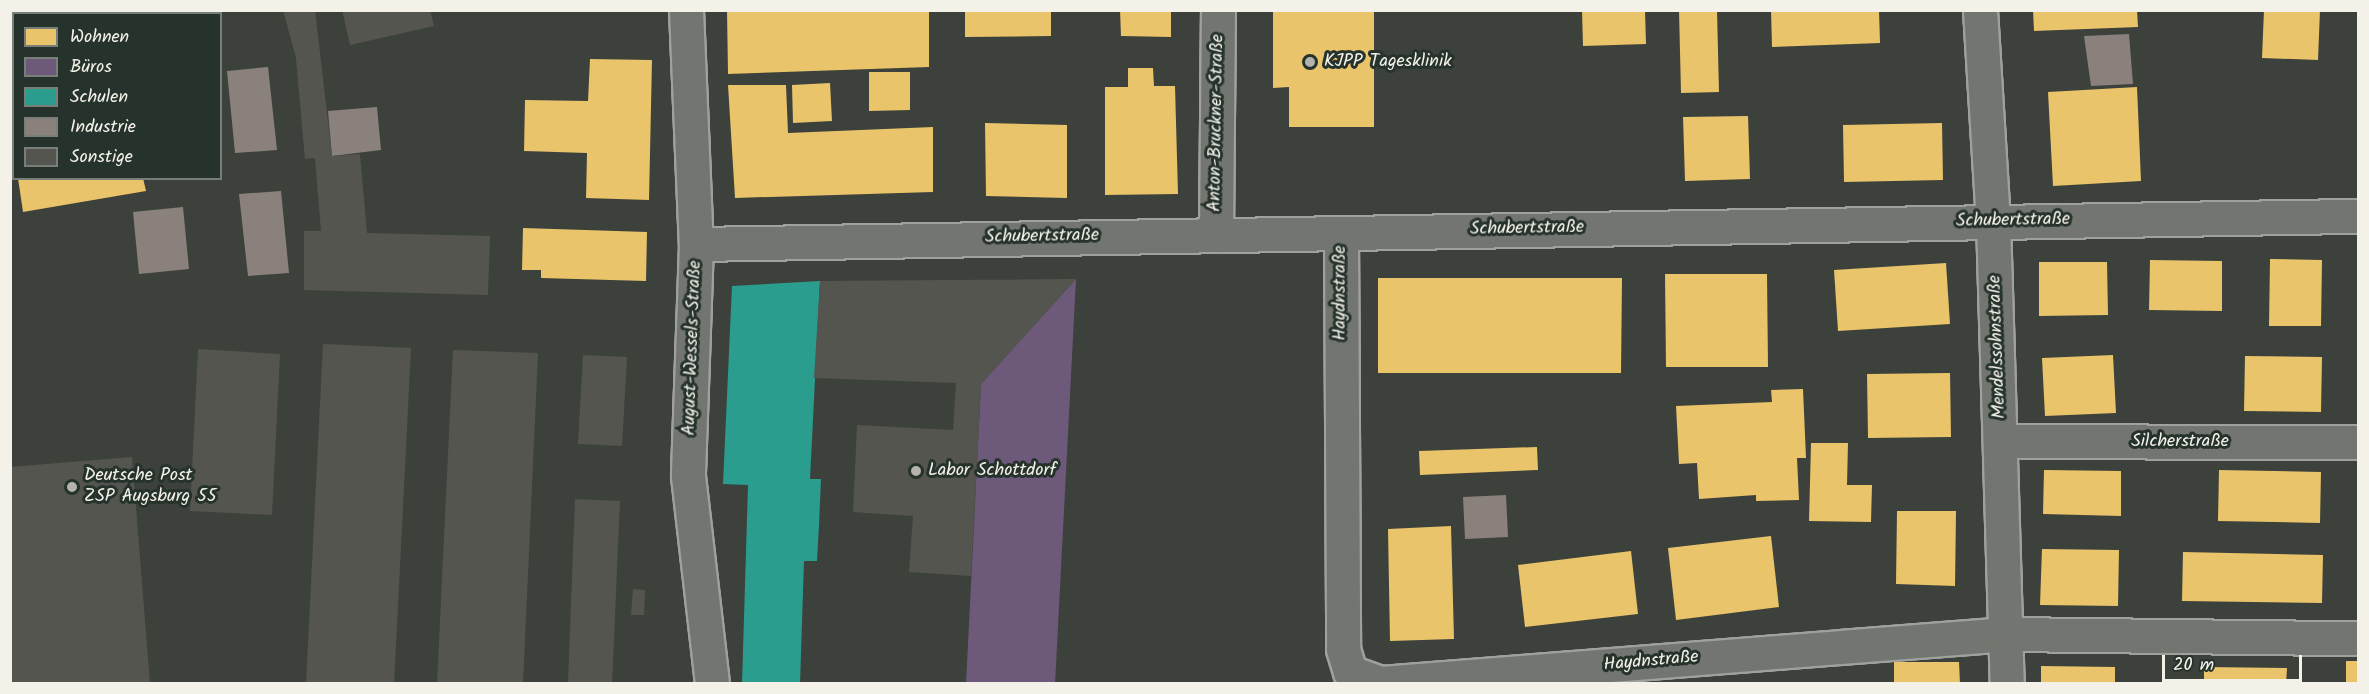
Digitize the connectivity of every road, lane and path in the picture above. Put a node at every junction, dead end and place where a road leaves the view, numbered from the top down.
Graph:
1 (686, 10) edge
2 (1218, 10) edge
3 (1980, 10) edge
4 (2358, 216) edge
5 (1993, 222) junction
6 (1341, 233) junction
7 (1216, 235) junction
8 (696, 244) junction
9 (2001, 441) junction
10 (2358, 442) edge
11 (2358, 630) edge
12 (2007, 633) junction
13 (712, 684) edge
14 (2007, 684) edge

1 - 8 street, August-Wessels-Straße
2 - 7 street, Anton-Bruckner-Straße
3 - 5 street, Mendelssohnstraße
4 - 5 street, Schubertstraße
5 - 6 street, Schubertstraße
5 - 9 street, Mendelssohnstraße
6 - 7 street, Schubertstraße
6 - 12 street, Haydnstraße
7 - 8 street, Schubertstraße
8 - 13 street, August-Wessels-Straße
9 - 10 street, Silcherstraße
9 - 12 street, Mendelssohnstraße
11 - 12 street, Haydnstraße
12 - 14 street, Mendelssohnstraße

